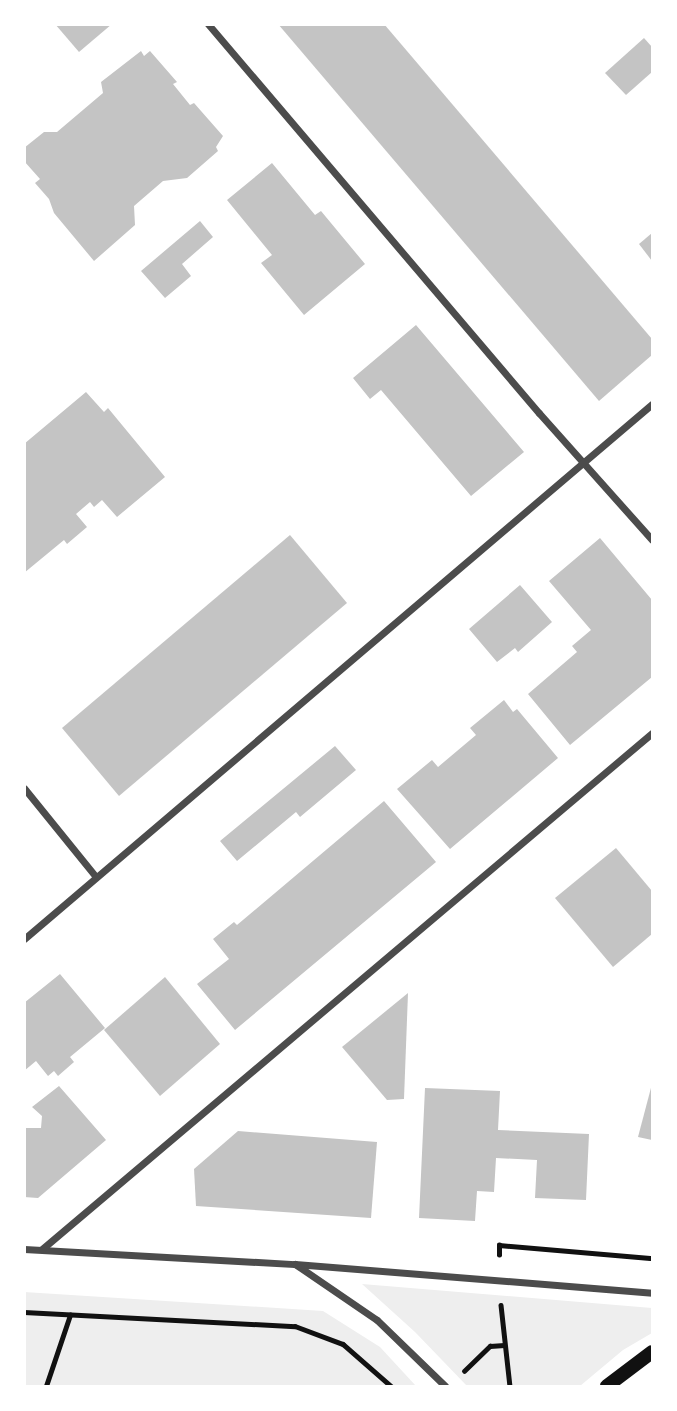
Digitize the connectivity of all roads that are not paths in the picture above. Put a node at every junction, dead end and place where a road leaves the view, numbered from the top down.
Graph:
1 (208, 24) edge
2 (653, 404) edge
3 (584, 461) junction
4 (653, 540) edge
5 (653, 733) edge
6 (24, 788) edge
7 (96, 877) junction
8 (24, 939) edge
9 (24, 1249) edge
10 (42, 1249) junction
11 (295, 1264) junction
12 (653, 1293) edge
13 (653, 1352) edge
14 (445, 1387) edge
15 (607, 1387) edge

1 - 3 street
2 - 3 street
3 - 4 street
3 - 7 street
5 - 10 street
6 - 7 street
7 - 8 street
9 - 10 street
10 - 11 street
11 - 12 street
11 - 14 street
13 - 15 main road

